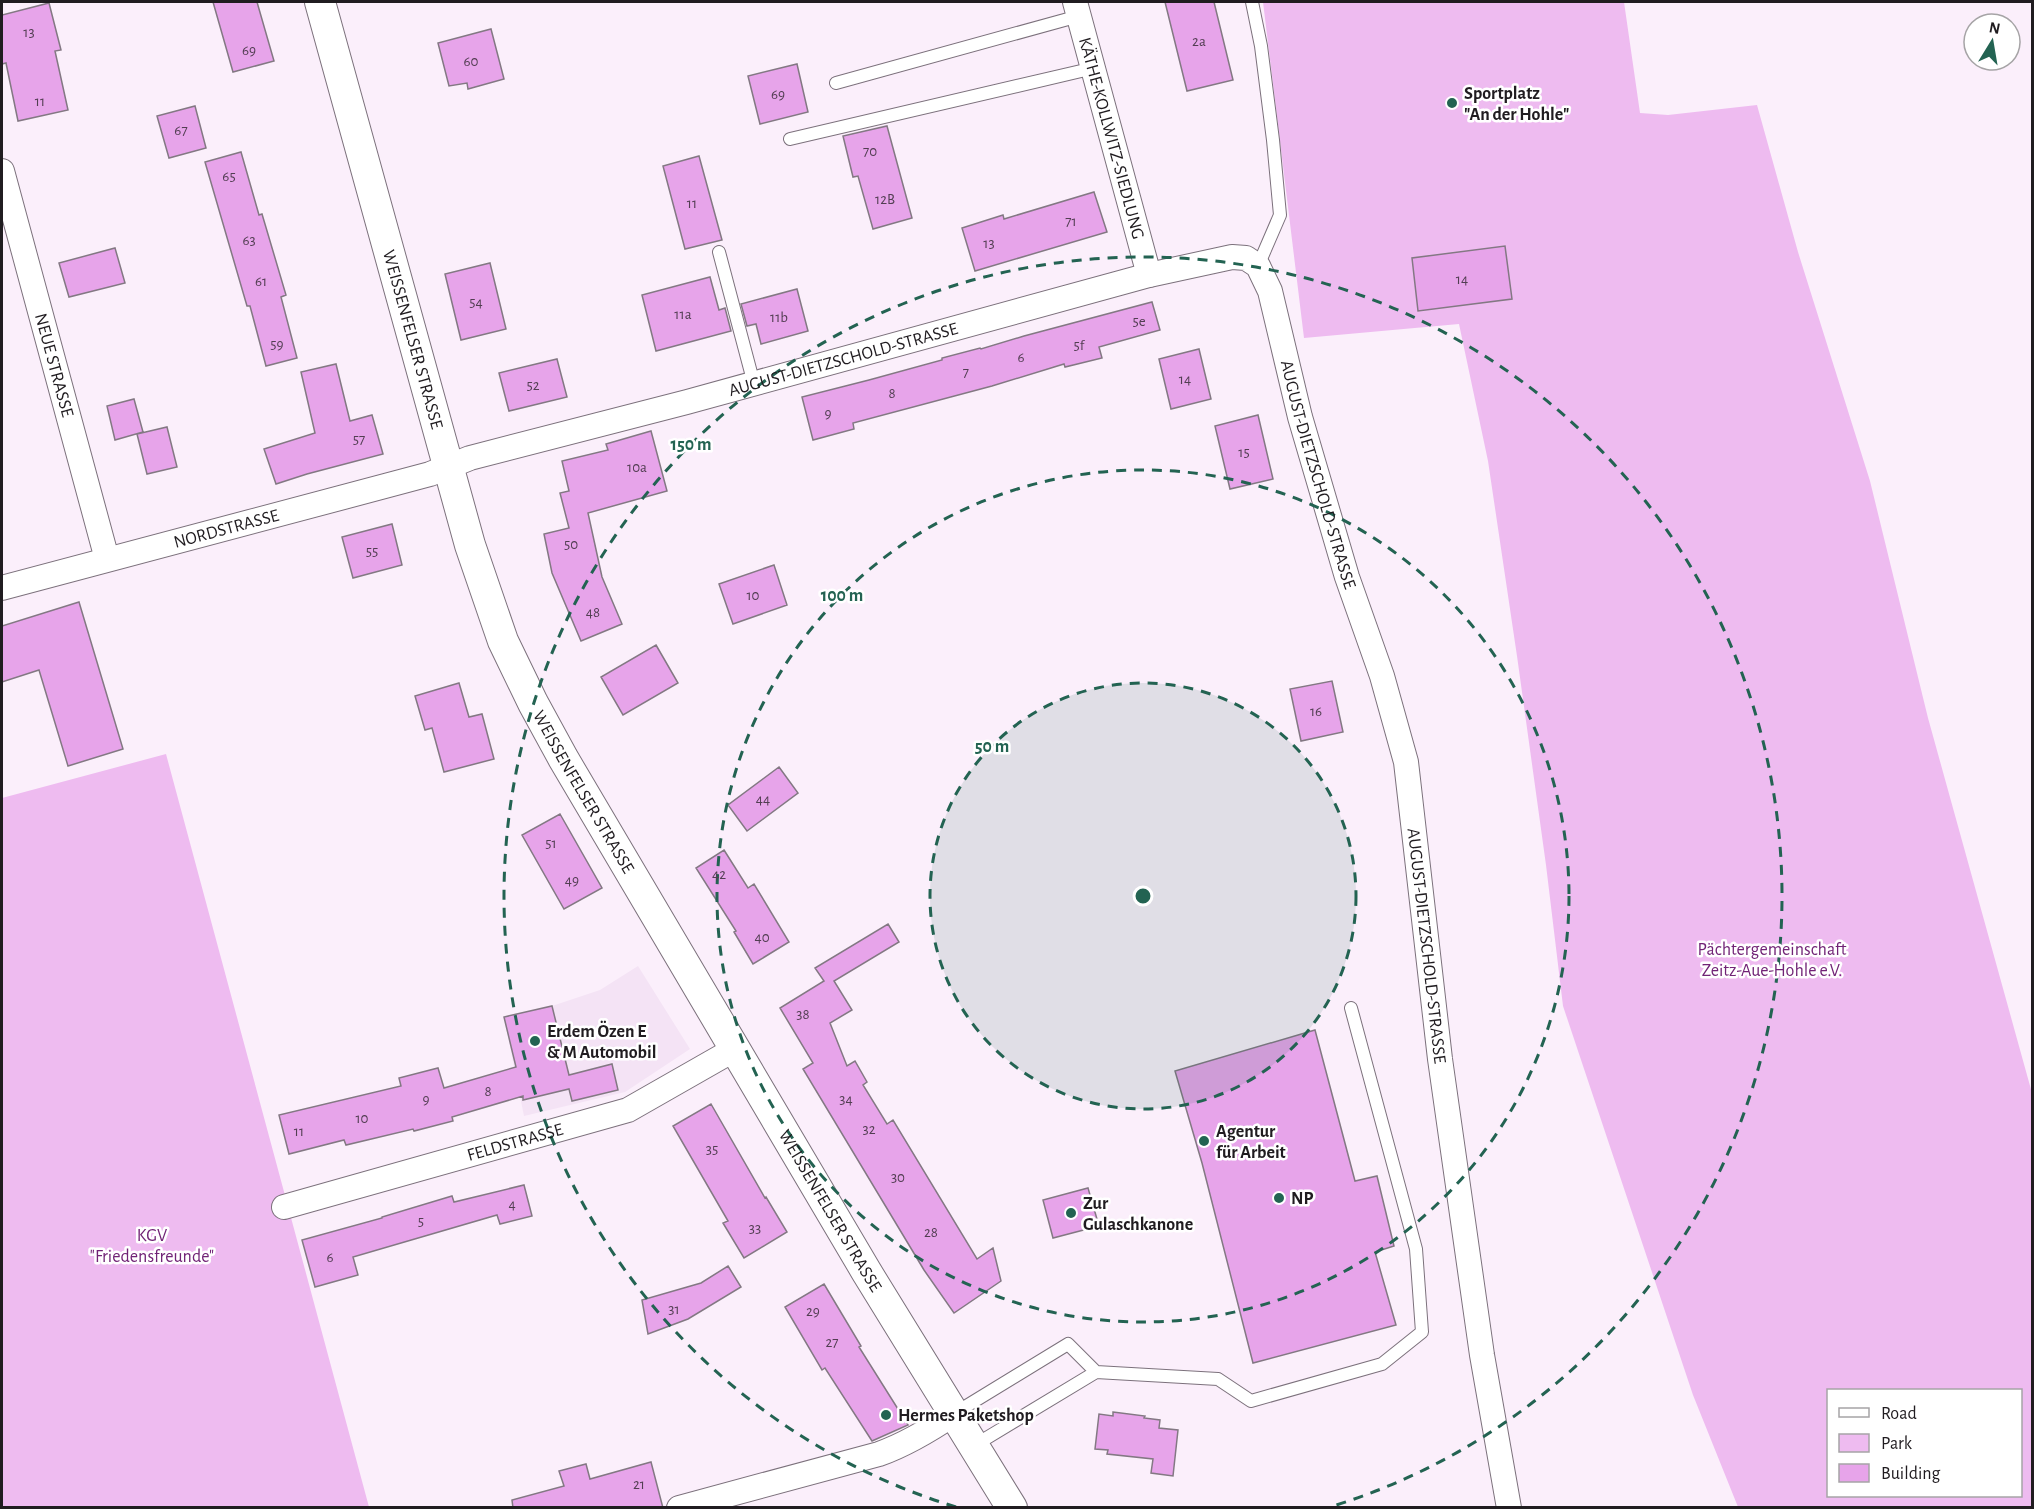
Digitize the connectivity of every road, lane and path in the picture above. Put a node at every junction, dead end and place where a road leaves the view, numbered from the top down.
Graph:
1 (320, 2) edge
2 (1252, 2) edge
3 (1077, 9) edge
4 (1094, 68) junction
5 (836, 83) dead end
6 (790, 139) dead end
7 (2, 171) edge
8 (719, 252) dead end
9 (1258, 266) junction
10 (1149, 275) junction
11 (754, 384) junction
12 (450, 466) junction
13 (107, 559) junction
14 (2, 588) edge
15 (1351, 1008) dead end
16 (735, 1049) junction
17 (284, 1207) dead end
18 (1096, 1372) junction
19 (955, 1413) junction
20 (975, 1445) junction
21 (679, 1508) edge
22 (1012, 1508) edge
23 (1509, 1508) edge

1 - 12 street, WEISSENFELSER STRASSE
2 - 9 lane
3 - 4 street, KÄTHE-KOLLWITZ-SIEDLUNG
3 - 5 lane
4 - 6 lane
4 - 10 street, KÄTHE-KOLLWITZ-SIEDLUNG
7 - 13 street, NEUE STRASSE
8 - 11 lane
9 - 10 street, AUGUST-DIETZSCHOLD-STRASSE
9 - 23 street, AUGUST-DIETZSCHOLD-STRASSE
10 - 11 street, AUGUST-DIETZSCHOLD-STRASSE
11 - 12 street, AUGUST-DIETZSCHOLD-STRASSE
12 - 13 street, NORDSTRASSE
12 - 16 street, WEISSENFELSER STRASSE
13 - 14 street, NORDSTRASSE
15 - 18 lane
16 - 17 street, FELDSTRASSE
16 - 19 street, WEISSENFELSER STRASSE
18 - 19 lane
18 - 20 lane
19 - 20 street, WEISSENFELSER STRASSE
19 - 21 street
20 - 22 street, WEISSENFELSER STRASSE

